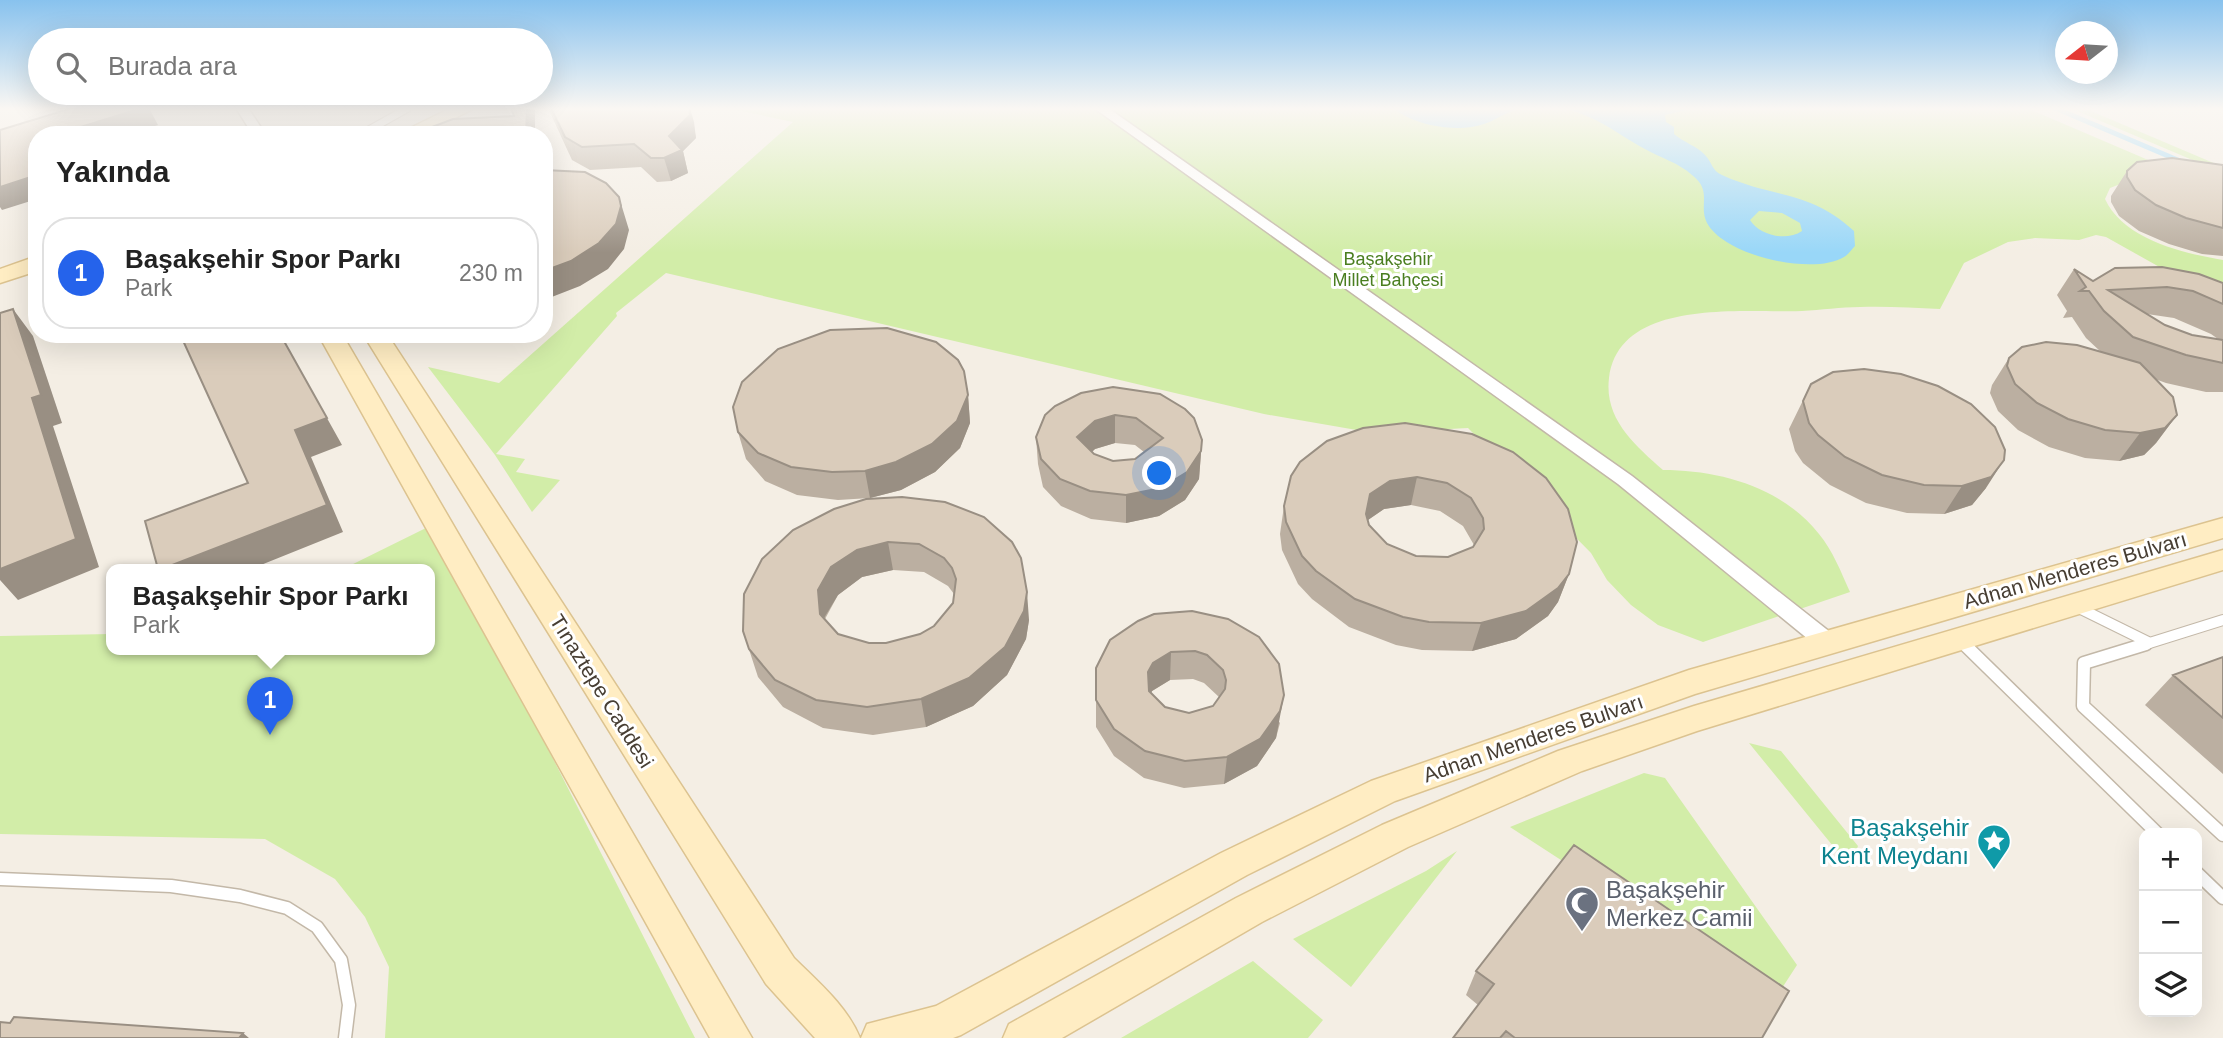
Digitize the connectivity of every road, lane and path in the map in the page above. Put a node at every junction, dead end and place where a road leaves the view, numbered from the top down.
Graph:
1 (1168, 156) edge
2 (28, 266) edge
3 (0, 276) edge
4 (28, 280) edge
5 (0, 290) edge
6 (335, 343) edge
7 (381, 343) edge
8 (2223, 528) edge
9 (2223, 560) edge
10 (2071, 605) junction
11 (2223, 620) edge
12 (1959, 639) junction
13 (1827, 642) junction
14 (2150, 643) junction
15 (2152, 828) edge
16 (2223, 835) edge
17 (2202, 878) edge
18 (0, 880) edge
19 (2223, 898) edge
20 (345, 1038) edge
21 (732, 1038) edge
22 (840, 1038) edge
23 (881, 1038) edge
24 (1023, 1038) edge

1 - 13 street
2 - 3 main road
4 - 5 main road
6 - 21 main road
7 - 22 main road, Tınaztepe Caddesi
8 - 13 main road, Adnan Menderes Bulvarı
9 - 10 main road, Adnan Menderes Bulvarı
10 - 12 main road, Adnan Menderes Bulvarı
10 - 14 lane
11 - 14 lane
12 - 15 lane
12 - 24 main road, Adnan Menderes Bulvarı
13 - 23 main road, Adnan Menderes Bulvarı
14 - 16 lane
17 - 19 lane
18 - 20 lane

